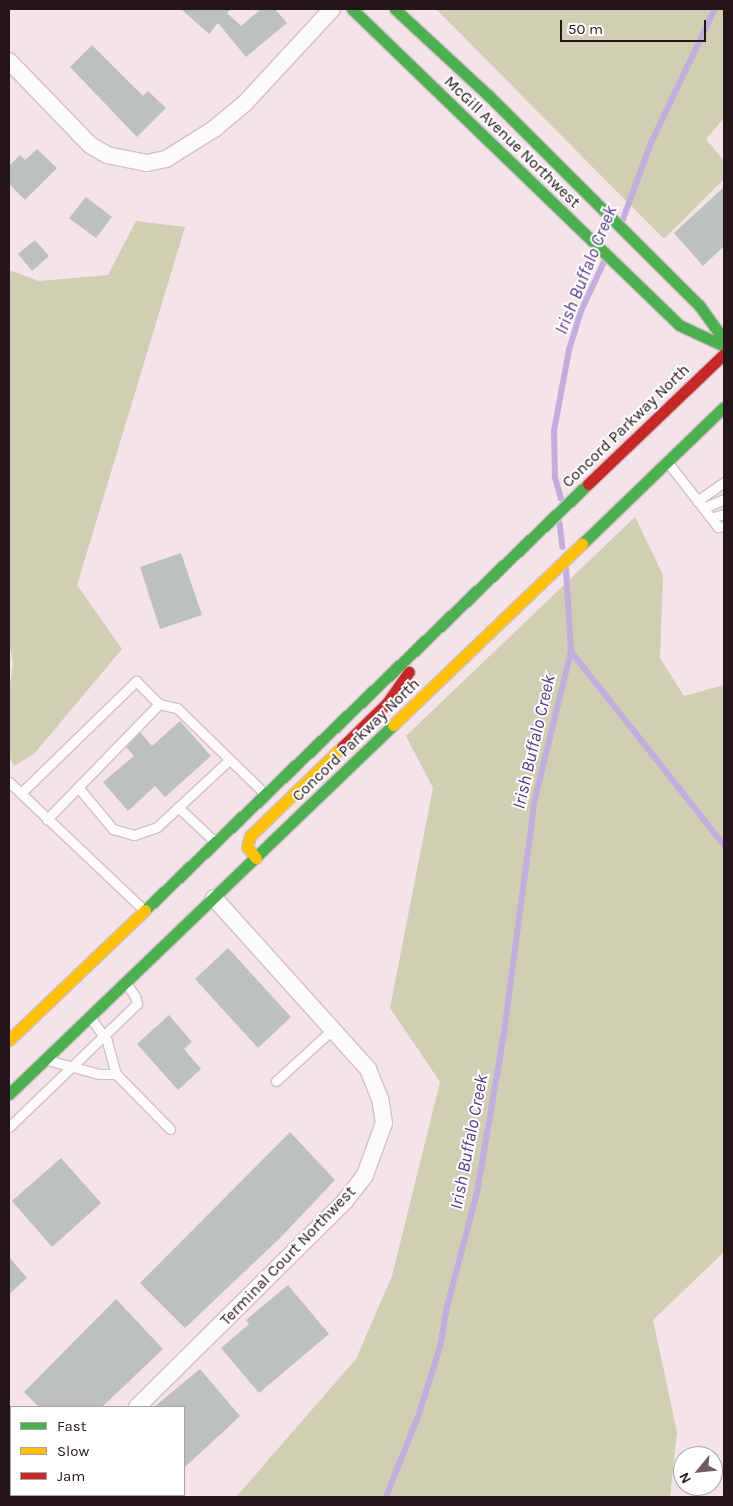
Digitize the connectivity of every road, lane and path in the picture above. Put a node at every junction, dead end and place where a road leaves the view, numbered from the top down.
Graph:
1 (332, 9) edge
2 (352, 9) edge
3 (395, 9) edge
4 (373, 30) junction
5 (390, 32) dead end
6 (418, 48) dead end
7 (9, 61) edge
8 (534, 144) junction
9 (724, 340) edge
10 (724, 346) edge
11 (724, 354) edge
12 (724, 407) edge
13 (667, 462) junction
14 (724, 482) edge
15 (724, 499) edge
16 (700, 504) junction
17 (724, 514) edge
18 (711, 518) junction
19 (724, 526) edge
20 (447, 620) junction
21 (159, 704) junction
22 (230, 760) junction
23 (9, 782) edge
24 (78, 787) junction
25 (21, 793) junction
26 (264, 794) junction
27 (178, 807) junction
28 (47, 819) junction
29 (215, 841) junction
30 (256, 858) junction
31 (214, 898) junction
32 (144, 910) junction
33 (125, 983) junction
34 (90, 1017) junction
35 (333, 1029) junction
36 (104, 1036) junction
37 (9, 1040) edge
38 (46, 1059) junction
39 (71, 1067) junction
40 (116, 1074) junction
41 (276, 1081) dead end
42 (9, 1094) edge
43 (9, 1127) edge
44 (170, 1129) dead end
45 (138, 1406) edge

1 - 7 street
2 - 4 main road, McGill Avenue Northwest
3 - 8 main road, McGill Avenue Northwest
4 - 5 main road
4 - 10 main road, McGill Avenue Northwest
6 - 8 main road
8 - 9 main road, McGill Avenue Northwest
11 - 20 main road, Concord Parkway North
12 - 13 main road, Concord Parkway North
13 - 16 lane
13 - 30 main road, Concord Parkway North
14 - 16 lane
15 - 16 lane
16 - 18 lane
17 - 18 lane
18 - 19 lane
20 - 26 main road, Concord Parkway North
20 - 30 main road
21 - 22 lane
21 - 24 lane
21 - 25 lane
22 - 26 lane
22 - 27 lane
23 - 25 lane
24 - 27 lane
24 - 28 lane
25 - 28 lane
26 - 29 main road, Concord Parkway North
27 - 29 lane
28 - 32 lane
29 - 32 main road, Concord Parkway North
30 - 31 main road, Concord Parkway North
31 - 33 main road, Concord Parkway North
31 - 35 street, Terminal Court Northwest
32 - 37 main road, Concord Parkway North
33 - 34 main road, Concord Parkway North
33 - 36 lane
34 - 36 lane
34 - 38 main road, Concord Parkway North
35 - 41 lane
35 - 45 street, Terminal Court Northwest
36 - 39 lane
36 - 40 lane
38 - 39 lane
38 - 42 main road, Concord Parkway North
39 - 40 lane
39 - 43 lane
40 - 44 lane

